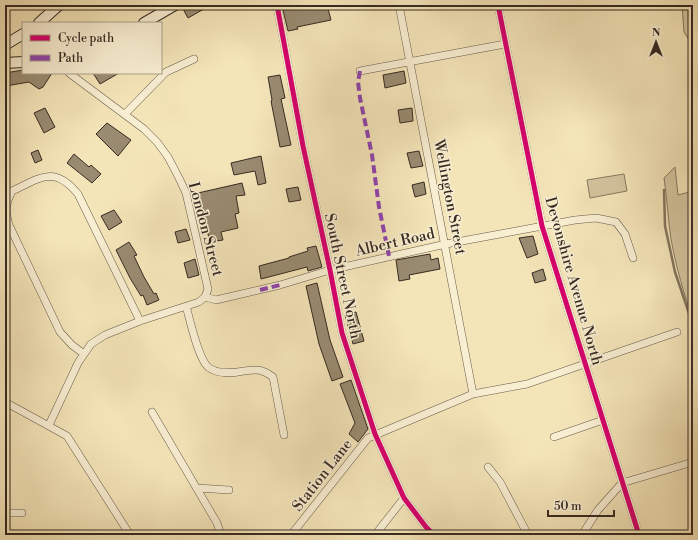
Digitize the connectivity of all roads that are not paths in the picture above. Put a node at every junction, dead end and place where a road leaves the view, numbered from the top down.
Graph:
1 (59, 5) edge
2 (175, 5) edge
3 (277, 5) edge
4 (400, 5) edge
5 (498, 5) edge
6 (40, 22) edge
7 (146, 22) edge
8 (22, 35) edge
9 (505, 44) junction
10 (5, 46) edge
11 (194, 59) dead end
12 (22, 62) edge
13 (410, 62) junction
14 (5, 63) edge
15 (360, 71) dead end
16 (70, 74) edge
17 (125, 114) junction
18 (542, 226) junction
19 (446, 244) junction
20 (633, 258) dead end
21 (330, 270) junction
22 (205, 297) junction
23 (186, 306) junction
24 (140, 321) junction
25 (677, 332) dead end
26 (84, 354) junction
27 (585, 364) junction
28 (473, 394) junction
29 (5, 402) edge
30 (152, 412) dead end
31 (603, 420) junction
32 (49, 425) junction
33 (375, 434) junction
34 (284, 435) dead end
35 (554, 438) dead end
36 (693, 462) edge
37 (488, 467) dead end
38 (622, 483) junction
39 (197, 488) junction
40 (229, 490) dead end
41 (404, 498) junction
42 (5, 513) edge
43 (22, 513) dead end
44 (130, 535) edge
45 (221, 535) edge
46 (291, 535) edge
47 (375, 535) edge
48 (434, 535) edge
49 (528, 535) edge
50 (582, 535) edge
51 (639, 535) edge

1 - 6 street
2 - 7 street
3 - 21 street, South Street North
4 - 13 street, Wellington Street
5 - 9 street, Devonshire Avenue North
8 - 10 street
9 - 13 street
9 - 18 street, Devonshire Avenue North
11 - 17 street
12 - 14 street
13 - 15 street
13 - 19 street, Wellington Street
16 - 17 street, London Street
17 - 22 street, London Street
18 - 19 street, Albert Road
18 - 20 street, Albert Road
18 - 27 street, Devonshire Avenue North
19 - 21 street, Albert Road
19 - 28 street, Wellington Street
21 - 22 street, Albert Road
21 - 33 street, South Street North
22 - 23 street
23 - 24 street
23 - 34 street
24 - 26 street
24 - 26 street
25 - 27 street
26 - 32 street
27 - 28 street
27 - 31 street, Devonshire Avenue North
28 - 33 street
29 - 32 street
30 - 39 street
31 - 35 street
31 - 38 street, Devonshire Avenue North
32 - 44 street
33 - 41 street, South Street North
33 - 46 street, Station Lane
36 - 38 street
37 - 49 street
38 - 50 street
38 - 51 street, Devonshire Avenue North
39 - 40 street
39 - 45 street
41 - 47 street
41 - 48 street, South Street North
42 - 43 street

